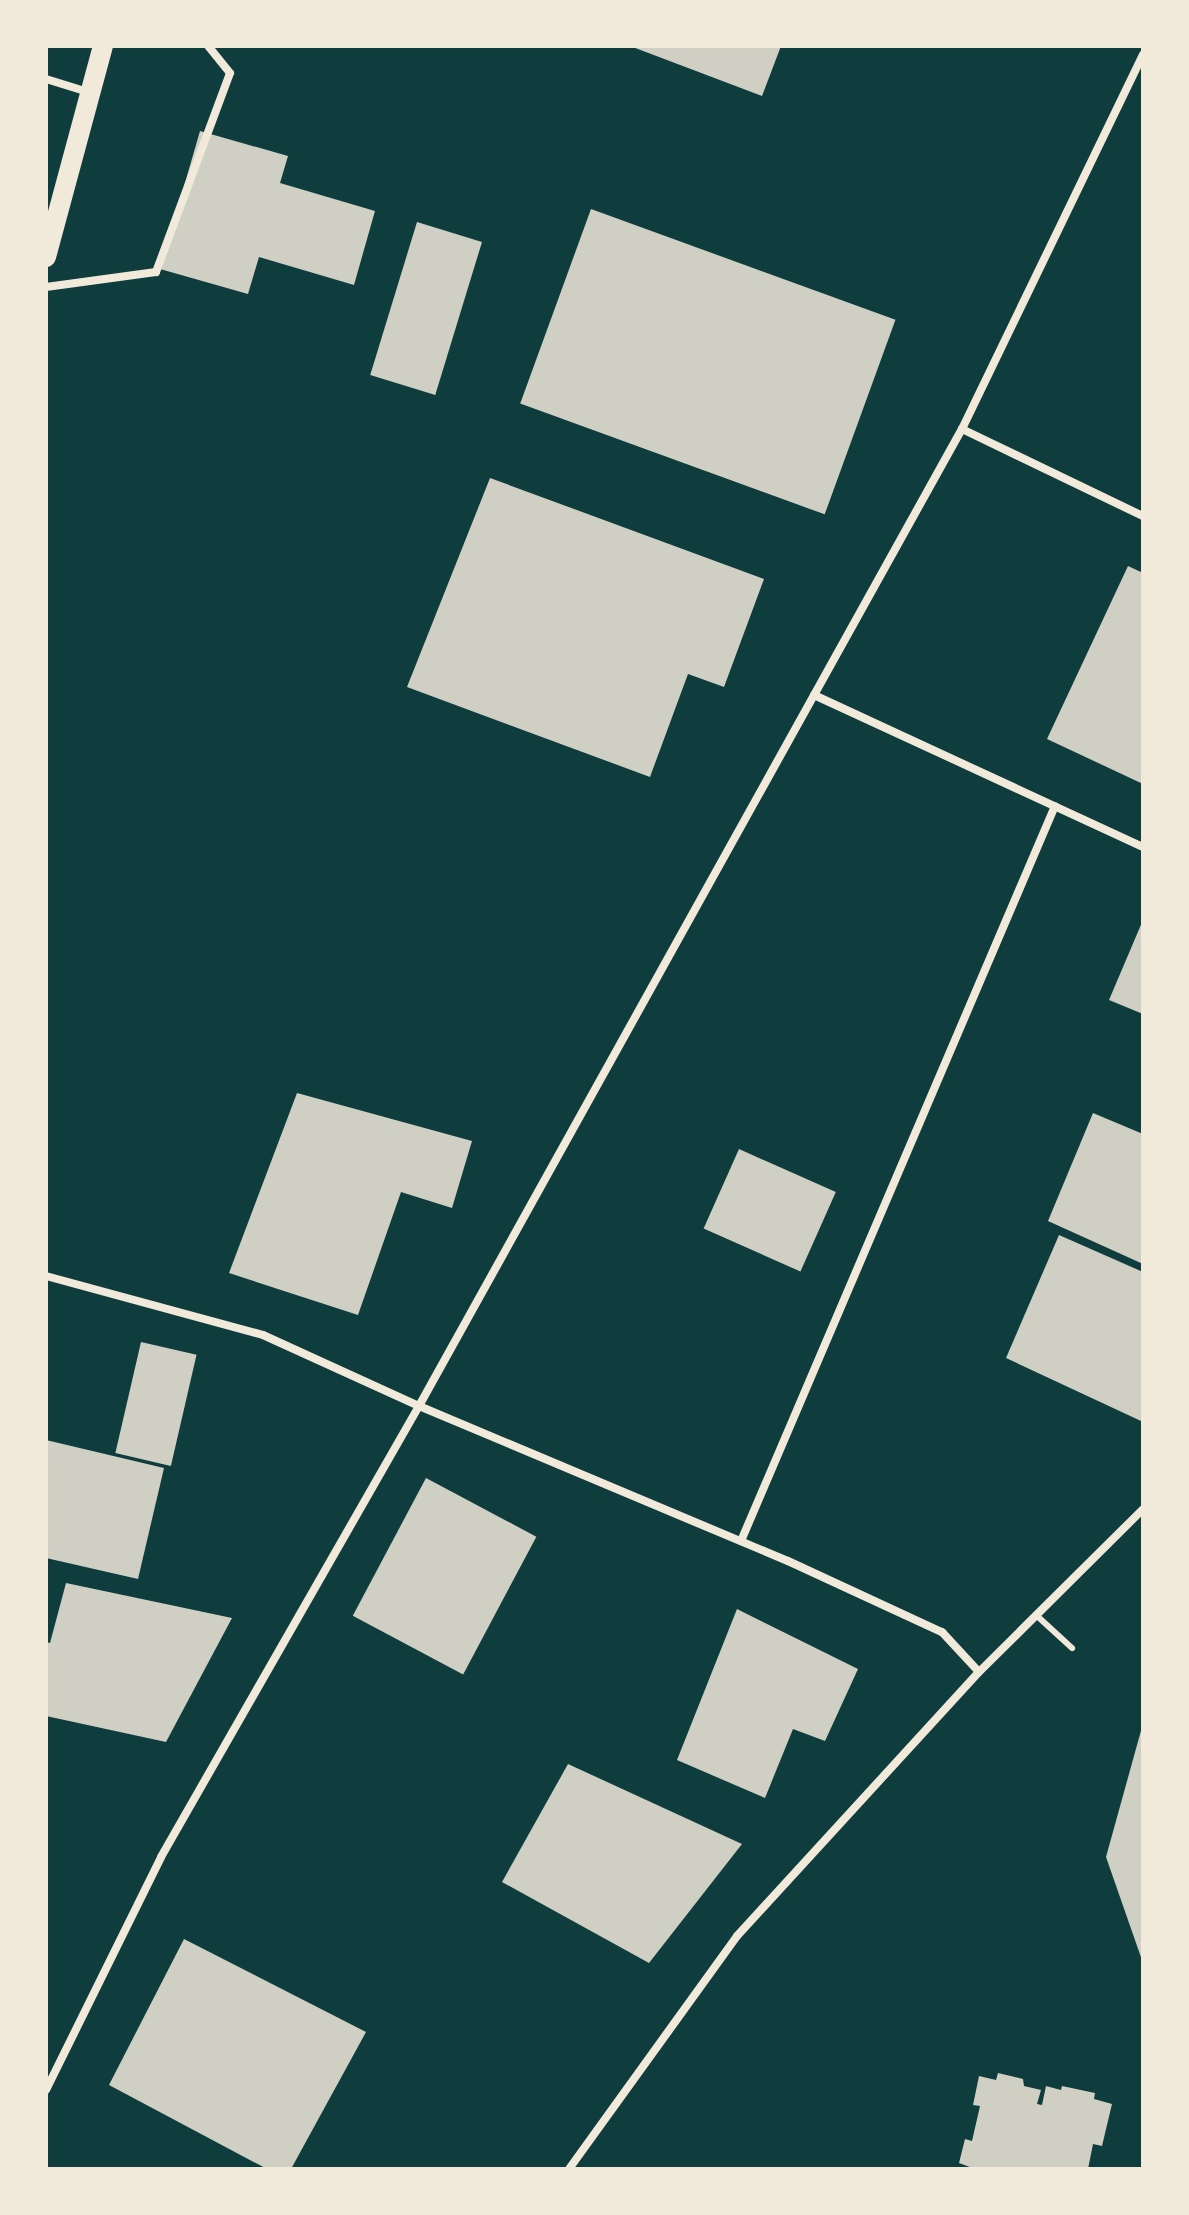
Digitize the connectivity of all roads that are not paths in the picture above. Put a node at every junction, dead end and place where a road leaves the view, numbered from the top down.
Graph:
1 (103, 46) edge
2 (208, 46) edge
3 (1143, 54) edge
4 (46, 79) edge
5 (88, 92) junction
6 (46, 257) edge
7 (46, 287) edge
8 (962, 429) junction
9 (1143, 516) edge
10 (814, 695) junction
11 (1055, 806) junction
12 (1143, 847) edge
13 (46, 1276) edge
14 (419, 1406) junction
15 (1143, 1509) edge
16 (741, 1541) junction
17 (1036, 1615) junction
18 (1072, 1648) dead end
19 (979, 1672) junction
20 (46, 2090) edge
21 (569, 2169) edge

1 - 5 main road
2 - 7 street
3 - 8 street
4 - 5 street
5 - 6 main road
8 - 9 street
8 - 10 street
10 - 11 street
10 - 14 street
11 - 12 street
11 - 16 street
13 - 14 street
14 - 16 street
14 - 20 street
15 - 17 street
16 - 19 street
17 - 18 lane
17 - 19 street
19 - 21 street

